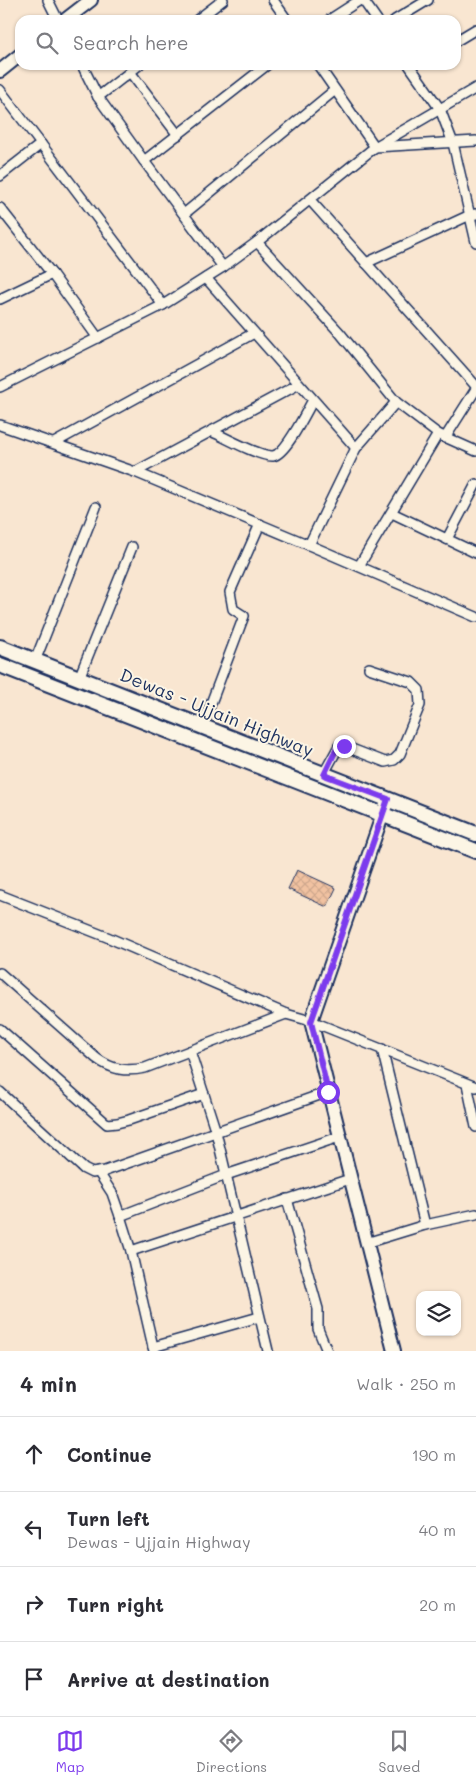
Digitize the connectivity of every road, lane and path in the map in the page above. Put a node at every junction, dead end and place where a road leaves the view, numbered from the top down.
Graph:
1 (48, 0) edge
2 (91, 0) edge
3 (222, 0) edge
4 (273, 0) edge
5 (361, 0) edge
6 (428, 0) edge
7 (56, 15) edge
8 (72, 15) edge
9 (203, 15) edge
10 (284, 15) edge
11 (337, 15) edge
12 (373, 15) edge
13 (403, 15) edge
14 (476, 29) edge
15 (461, 38) edge
16 (15, 59) edge
17 (85, 70) edge
18 (133, 70) edge
19 (261, 70) edge
20 (321, 70) edge
21 (415, 70) edge
22 (0, 71) edge
23 (130, 72) junction
24 (476, 88) edge
25 (0, 90) edge
26 (335, 90) junction
27 (98, 96) junction
28 (440, 109) junction
29 (178, 135) junction
30 (476, 141) edge
31 (453, 143) junction
32 (41, 144) junction
33 (375, 147) junction
34 (144, 161) junction
35 (0, 176) edge
36 (310, 200) junction
37 (0, 208) edge
38 (184, 214) junction
39 (473, 215) edge
40 (258, 242) junction
41 (476, 242) edge
42 (366, 263) junction
43 (223, 267) junction
44 (52, 274) junction
45 (206, 278) junction
46 (0, 299) edge
47 (163, 305) junction
48 (254, 332) junction
49 (98, 338) junction
50 (300, 384) junction
51 (0, 387) edge
52 (476, 388) edge
53 (313, 400) junction
54 (396, 402) junction
55 (0, 424) edge
56 (211, 432) junction
57 (441, 436) junction
58 (54, 444) junction
59 (356, 448) junction
60 (476, 451) edge
61 (134, 472) junction
62 (476, 484) edge
63 (96, 507) dead end
64 (392, 513) junction
65 (260, 524) junction
66 (447, 539) junction
67 (309, 545) junction
68 (132, 547) dead end
69 (476, 553) edge
70 (359, 566) junction
71 (476, 617) edge
72 (0, 647) edge
73 (35, 661) junction
74 (0, 665) edge
75 (369, 668) dead end
76 (79, 678) junction
77 (202, 727) junction
78 (324, 775) junction
79 (388, 799) junction
80 (384, 815) junction
81 (476, 834) edge
82 (476, 851) edge
83 (0, 895) edge
84 (0, 973) edge
85 (286, 1014) junction
86 (311, 1022) junction
87 (0, 1029) edge
88 (382, 1049) junction
89 (190, 1052) junction
90 (472, 1086) edge
91 (0, 1092) edge
92 (328, 1092) junction
93 (204, 1094) junction
94 (476, 1126) edge
95 (216, 1132) junction
96 (339, 1137) junction
97 (99, 1173) junction
98 (226, 1175) junction
99 (350, 1179) junction
100 (287, 1199) junction
101 (476, 1214) edge
102 (120, 1216) junction
103 (236, 1216) junction
104 (425, 1225) junction
105 (366, 1243) junction
106 (131, 1251) junction
107 (259, 1317) junction
108 (153, 1349) edge
109 (268, 1351) edge
110 (327, 1351) edge
111 (394, 1351) edge

1 - 7 street
2 - 8 street
3 - 9 street
4 - 10 street
5 - 11 street
5 - 12 street
6 - 13 street
14 - 15 street
16 - 22 street
17 - 27 street
18 - 23 street
19 - 29 street
20 - 26 street
21 - 28 street
23 - 27 street
23 - 29 street
24 - 28 street
25 - 32 street
26 - 33 street
26 - 38 street
27 - 34 street
28 - 31 street
28 - 33 street
29 - 34 street
30 - 31 street
31 - 33 street
31 - 39 street
32 - 35 street
32 - 47 street
33 - 36 street
34 - 38 street
36 - 40 street
36 - 42 street
37 - 44 street
38 - 43 street
39 - 41 street
39 - 42 street
40 - 43 street
40 - 54 street
42 - 52 street
43 - 45 street
44 - 46 street
44 - 49 street
45 - 47 street
45 - 48 street
47 - 49 street
48 - 50 street
48 - 58 street
49 - 51 street
50 - 53 street
50 - 56 street
52 - 57 street
53 - 56 street
53 - 59 street
54 - 57 street
54 - 59 street
55 - 58 street
56 - 61 street
57 - 60 street
57 - 64 street
58 - 61 street
59 - 67 street
61 - 65 street
62 - 66 street
63 - 73 street
64 - 66 street
64 - 70 street
65 - 67 street
65 - 77 street
66 - 69 street
67 - 70 street
68 - 76 street
70 - 71 street
72 - 73 main road, Dewas - Ujjain Highway
73 - 76 main road, Dewas - Ujjain Highway
74 - 80 main road, Dewas - Ujjain Highway
75 - 78 street
76 - 77 main road, Dewas - Ujjain Highway
77 - 78 main road, Dewas - Ujjain Highway
78 - 79 main road, Dewas - Ujjain Highway
79 - 80 street
79 - 81 main road, Dewas - Ujjain Highway
80 - 82 main road, Dewas - Ujjain Highway
80 - 86 street
83 - 85 street
84 - 89 street
85 - 86 street
85 - 89 street
86 - 88 street
86 - 92 street
87 - 93 street
88 - 90 street
88 - 104 street
89 - 93 street
90 - 94 street
91 - 97 street
92 - 95 street
92 - 96 street
93 - 95 street
95 - 97 street
95 - 98 street
96 - 98 street
96 - 99 street
97 - 102 street
98 - 102 street
98 - 103 street
99 - 100 street
99 - 105 street
100 - 103 street
100 - 110 street
101 - 104 street
102 - 106 street
103 - 106 street
103 - 107 street
104 - 105 street
105 - 111 street
106 - 108 street
107 - 108 street
107 - 109 street

